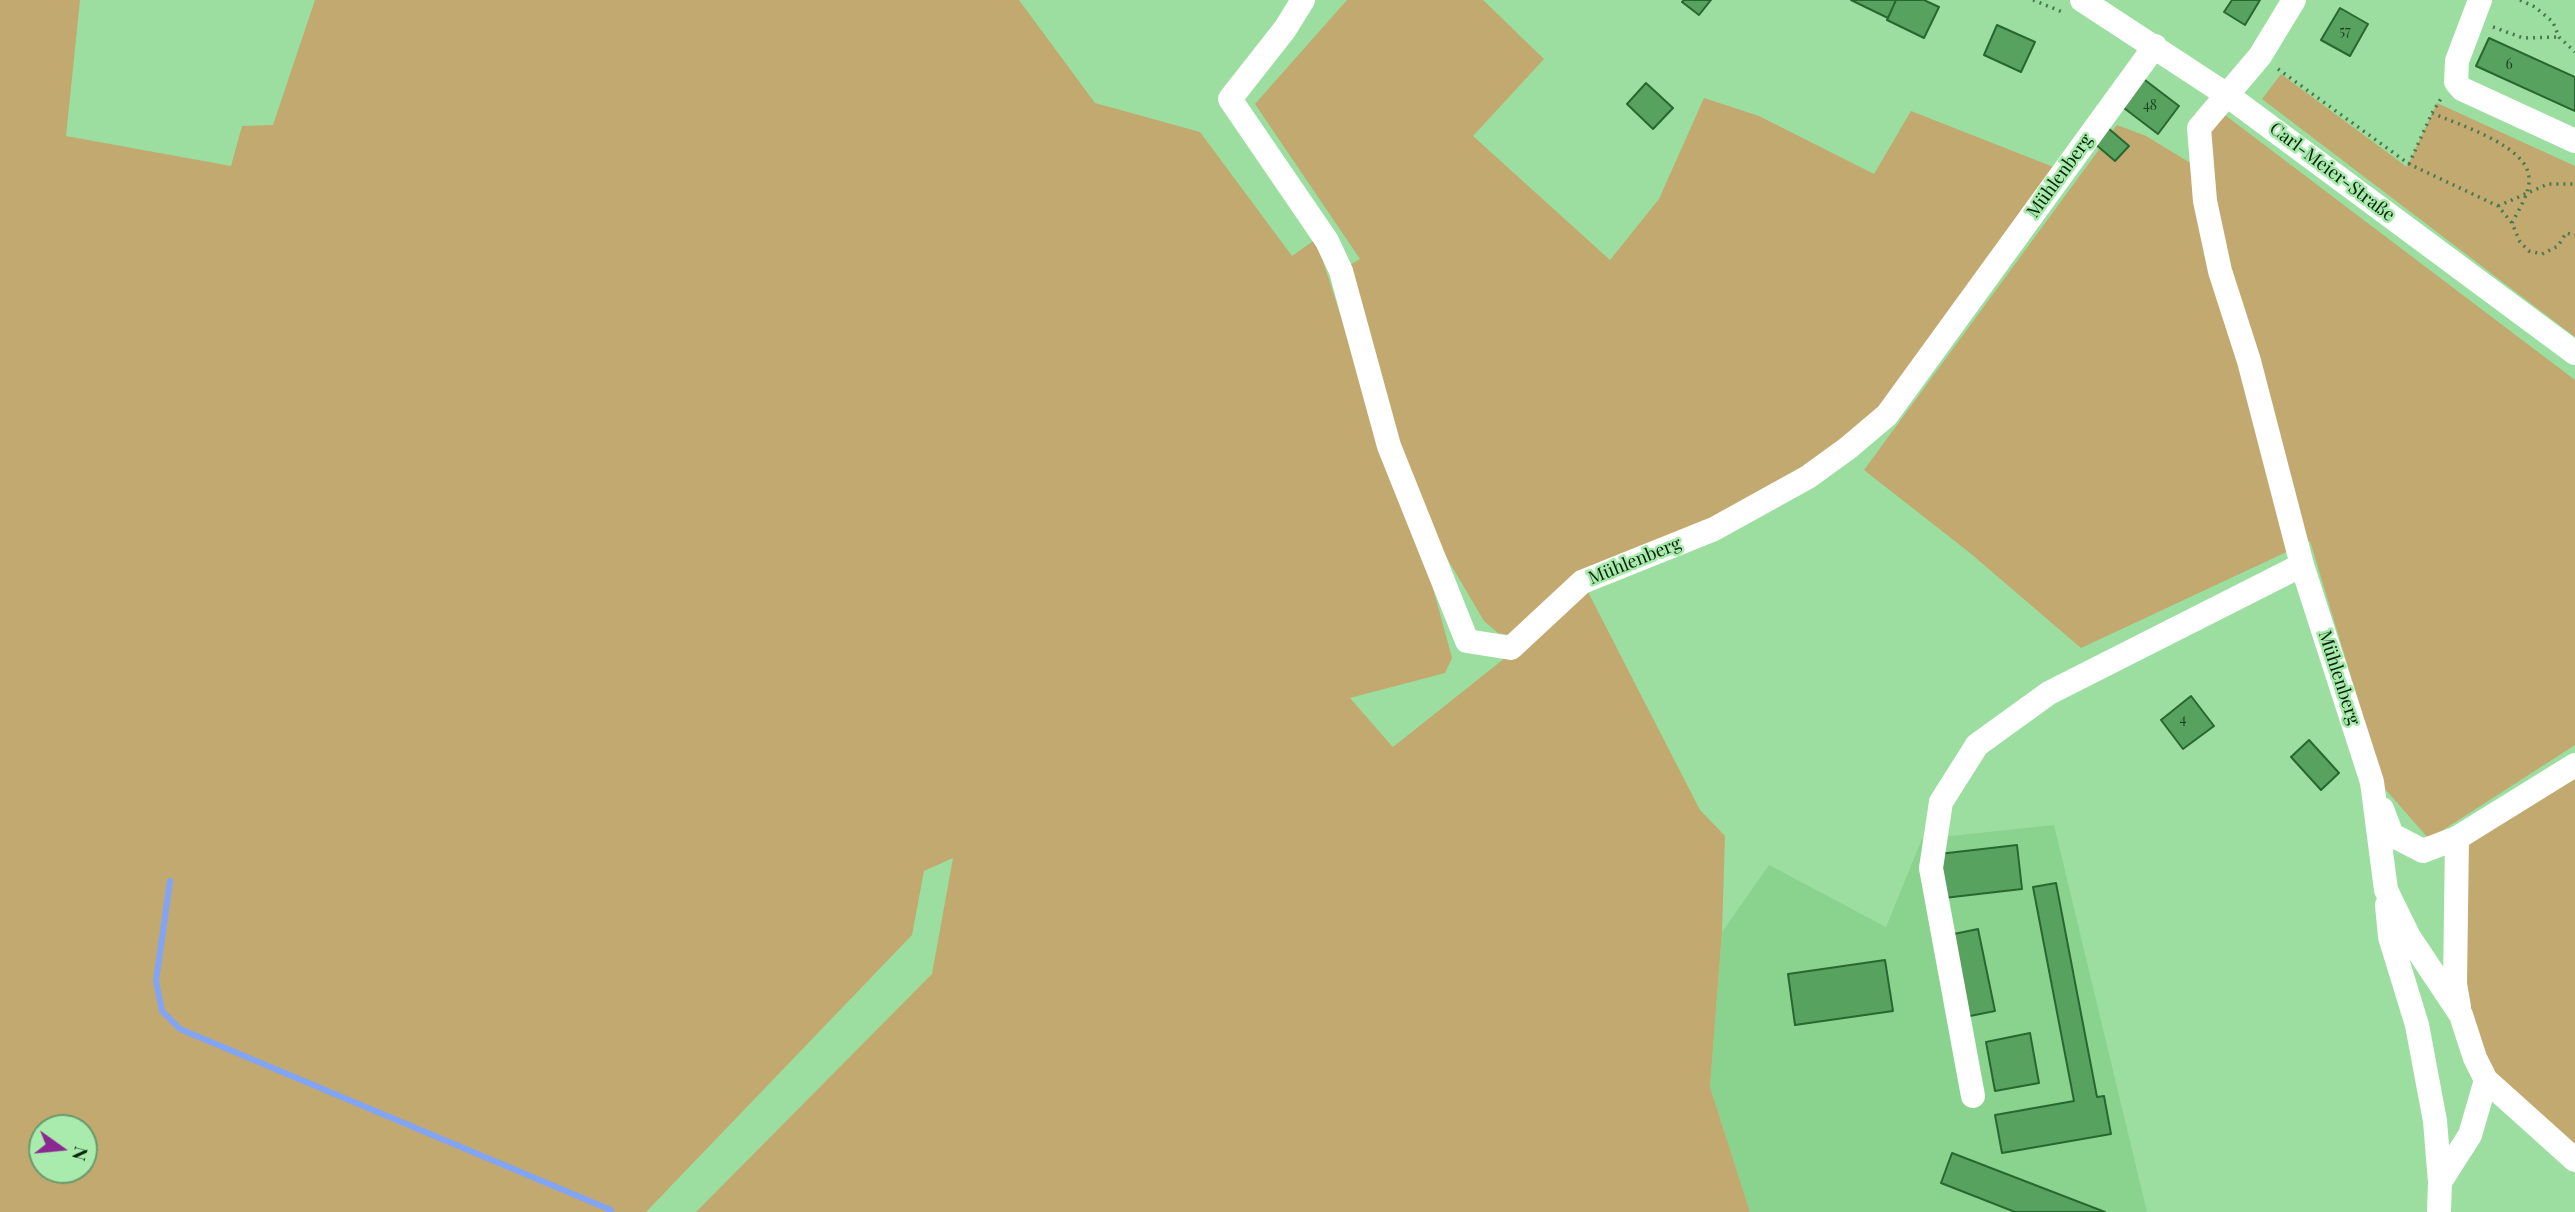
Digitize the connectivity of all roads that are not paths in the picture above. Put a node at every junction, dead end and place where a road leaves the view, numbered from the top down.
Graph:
1 (1303, 0) edge
2 (2082, 0) edge
3 (2294, 0) edge
4 (2480, 0) edge
5 (2155, 46) junction
6 (2227, 95) junction
7 (2575, 141) edge
8 (2575, 353) edge
9 (2302, 565) junction
10 (2575, 765) edge
11 (2372, 782) junction
12 (2457, 838) junction
13 (2423, 851) junction
14 (2385, 881) junction
15 (2461, 1015) junction
16 (2486, 1080) junction
17 (1973, 1096) dead end
18 (2575, 1160) edge
19 (2440, 1182) junction
20 (2439, 1212) edge

1 - 5 street, Mühlenberg
2 - 5 street, Carl-Meier-Straße
3 - 6 street, Mühlenberg
4 - 7 street
5 - 6 street, Carl-Meier-Straße
6 - 8 street, Carl-Meier-Straße
6 - 9 street, Mühlenberg
9 - 11 street, Mühlenberg
9 - 17 street
10 - 12 street
11 - 13 street, Mühlenberg
11 - 14 street, Mühlenberg
12 - 13 street
12 - 15 street
13 - 14 street
14 - 15 street, Mühlenberg
14 - 19 street, Mühlenberg
15 - 16 street, Mühlenberg
16 - 18 street, Mühlenberg
16 - 19 street
19 - 20 street, Mühlenberg

